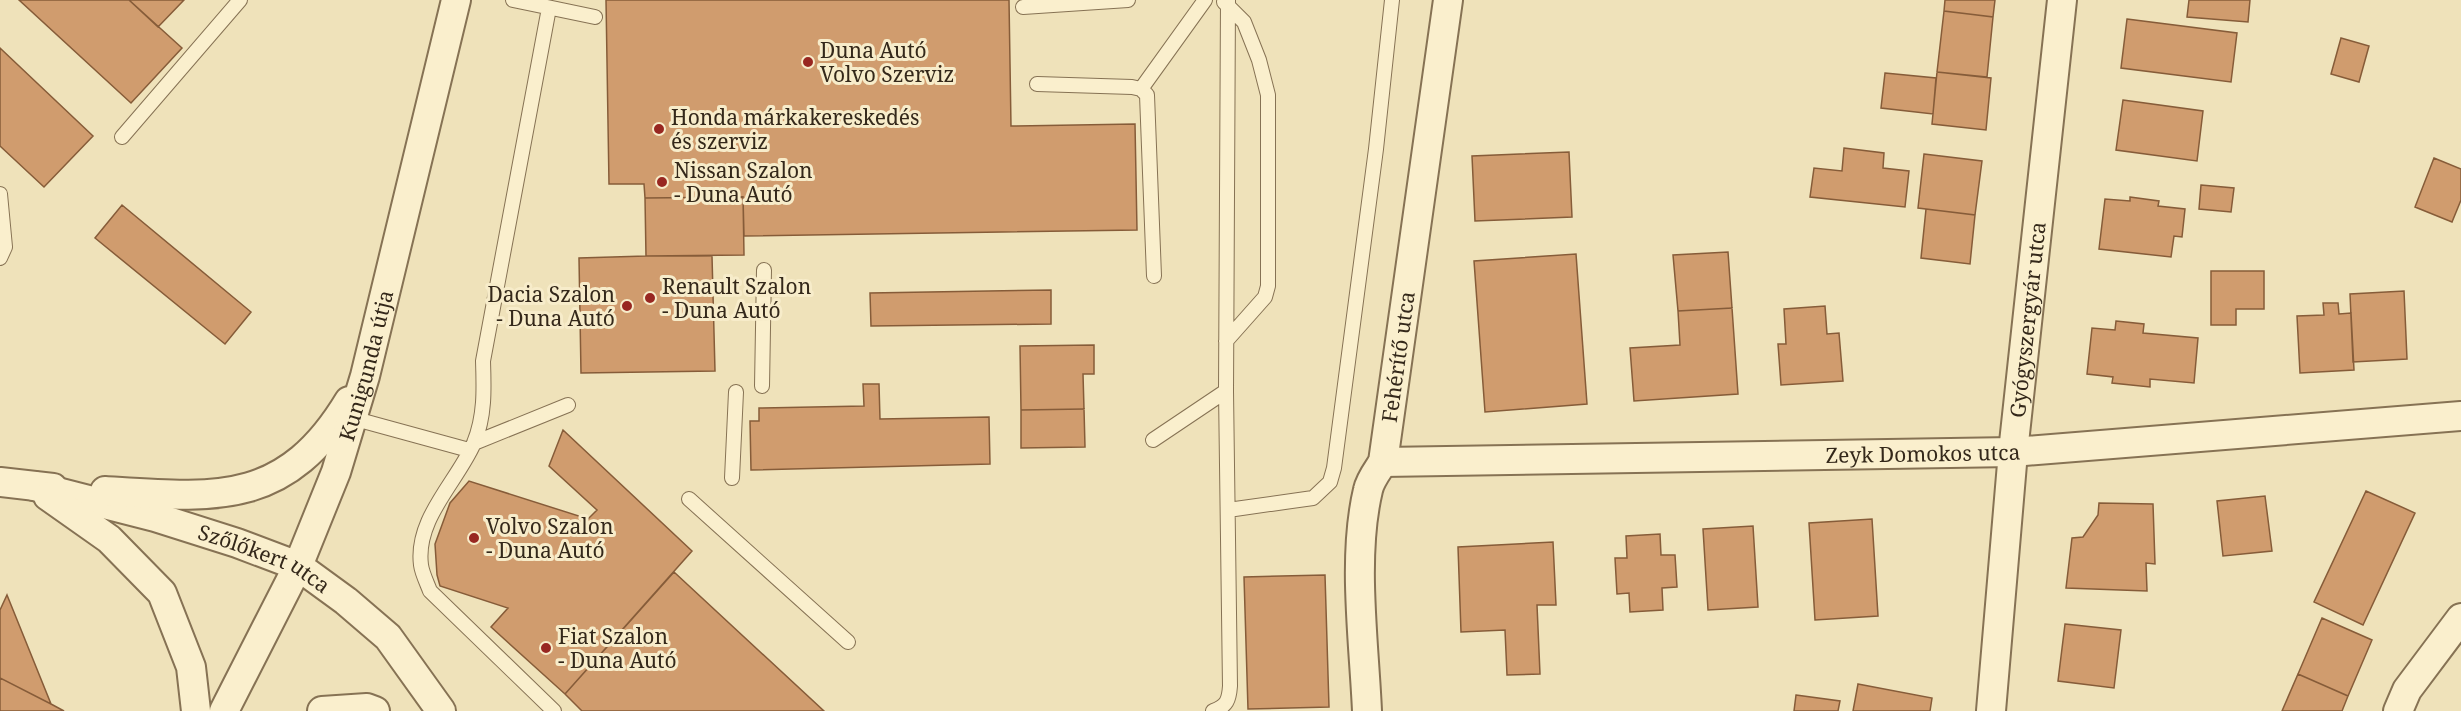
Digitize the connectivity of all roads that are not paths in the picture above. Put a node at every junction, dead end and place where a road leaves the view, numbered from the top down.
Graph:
1 (240, 0) edge
2 (456, 0) edge
3 (513, 0) edge
4 (1128, 0) edge
5 (1205, 0) edge
6 (1392, 0) edge
7 (1448, 0) edge
8 (2062, 0) edge
9 (1225, 1) edge
10 (1023, 7) dead end
11 (549, 8) junction
12 (595, 17) dead end
13 (1038, 84) dead end
14 (1142, 89) junction
15 (122, 137) dead end
16 (0, 194) edge
17 (0, 258) edge
18 (764, 270) dead end
19 (1154, 276) dead end
20 (1226, 341) junction
21 (364, 376) junction
22 (762, 386) dead end
23 (1226, 391) junction
24 (736, 392) dead end
25 (568, 405) dead end
26 (2461, 416) edge
27 (352, 418) junction
28 (1153, 440) dead end
29 (472, 447) junction
30 (2013, 452) junction
31 (1383, 462) junction
32 (732, 478) dead end
33 (1, 484) edge
34 (34, 486) junction
35 (689, 499) dead end
36 (1228, 510) junction
37 (298, 566) junction
38 (2461, 618) edge
39 (848, 642) dead end
40 (196, 711) edge
41 (224, 711) edge
42 (322, 711) edge
43 (375, 711) edge
44 (441, 711) edge
45 (554, 711) edge
46 (1213, 711) edge
47 (1367, 711) edge
48 (1991, 711) edge
49 (2398, 711) edge

1 - 15 lane
2 - 21 street, Kunigunda útja
3 - 11 lane
4 - 10 lane
5 - 14 lane
6 - 36 lane
7 - 31 street, Fehérítő utca
8 - 30 street, Gyógyszergyár utca
9 - 20 lane
9 - 20 lane
11 - 12 lane
11 - 29 lane
13 - 14 lane
14 - 19 lane
16 - 17 lane
18 - 22 lane
20 - 23 lane
21 - 27 street, Kunigunda útja
21 - 34 street, Szőlőkert utca
23 - 28 lane
23 - 36 lane
24 - 32 lane
25 - 29 lane
26 - 30 street, Zeyk Domokos utca
27 - 29 lane
27 - 37 street, Kunigunda útja
29 - 45 lane
30 - 31 street, Zeyk Domokos utca
30 - 48 street, Gyógyszergyár utca
31 - 47 street, Fehérítő utca
33 - 34 street, Szőlőkert utca
34 - 37 street, Szőlőkert utca
34 - 40 street
35 - 39 lane
36 - 46 lane
37 - 41 street, Kunigunda útja
37 - 44 street, Szőlőkert utca
38 - 49 street
42 - 43 street

